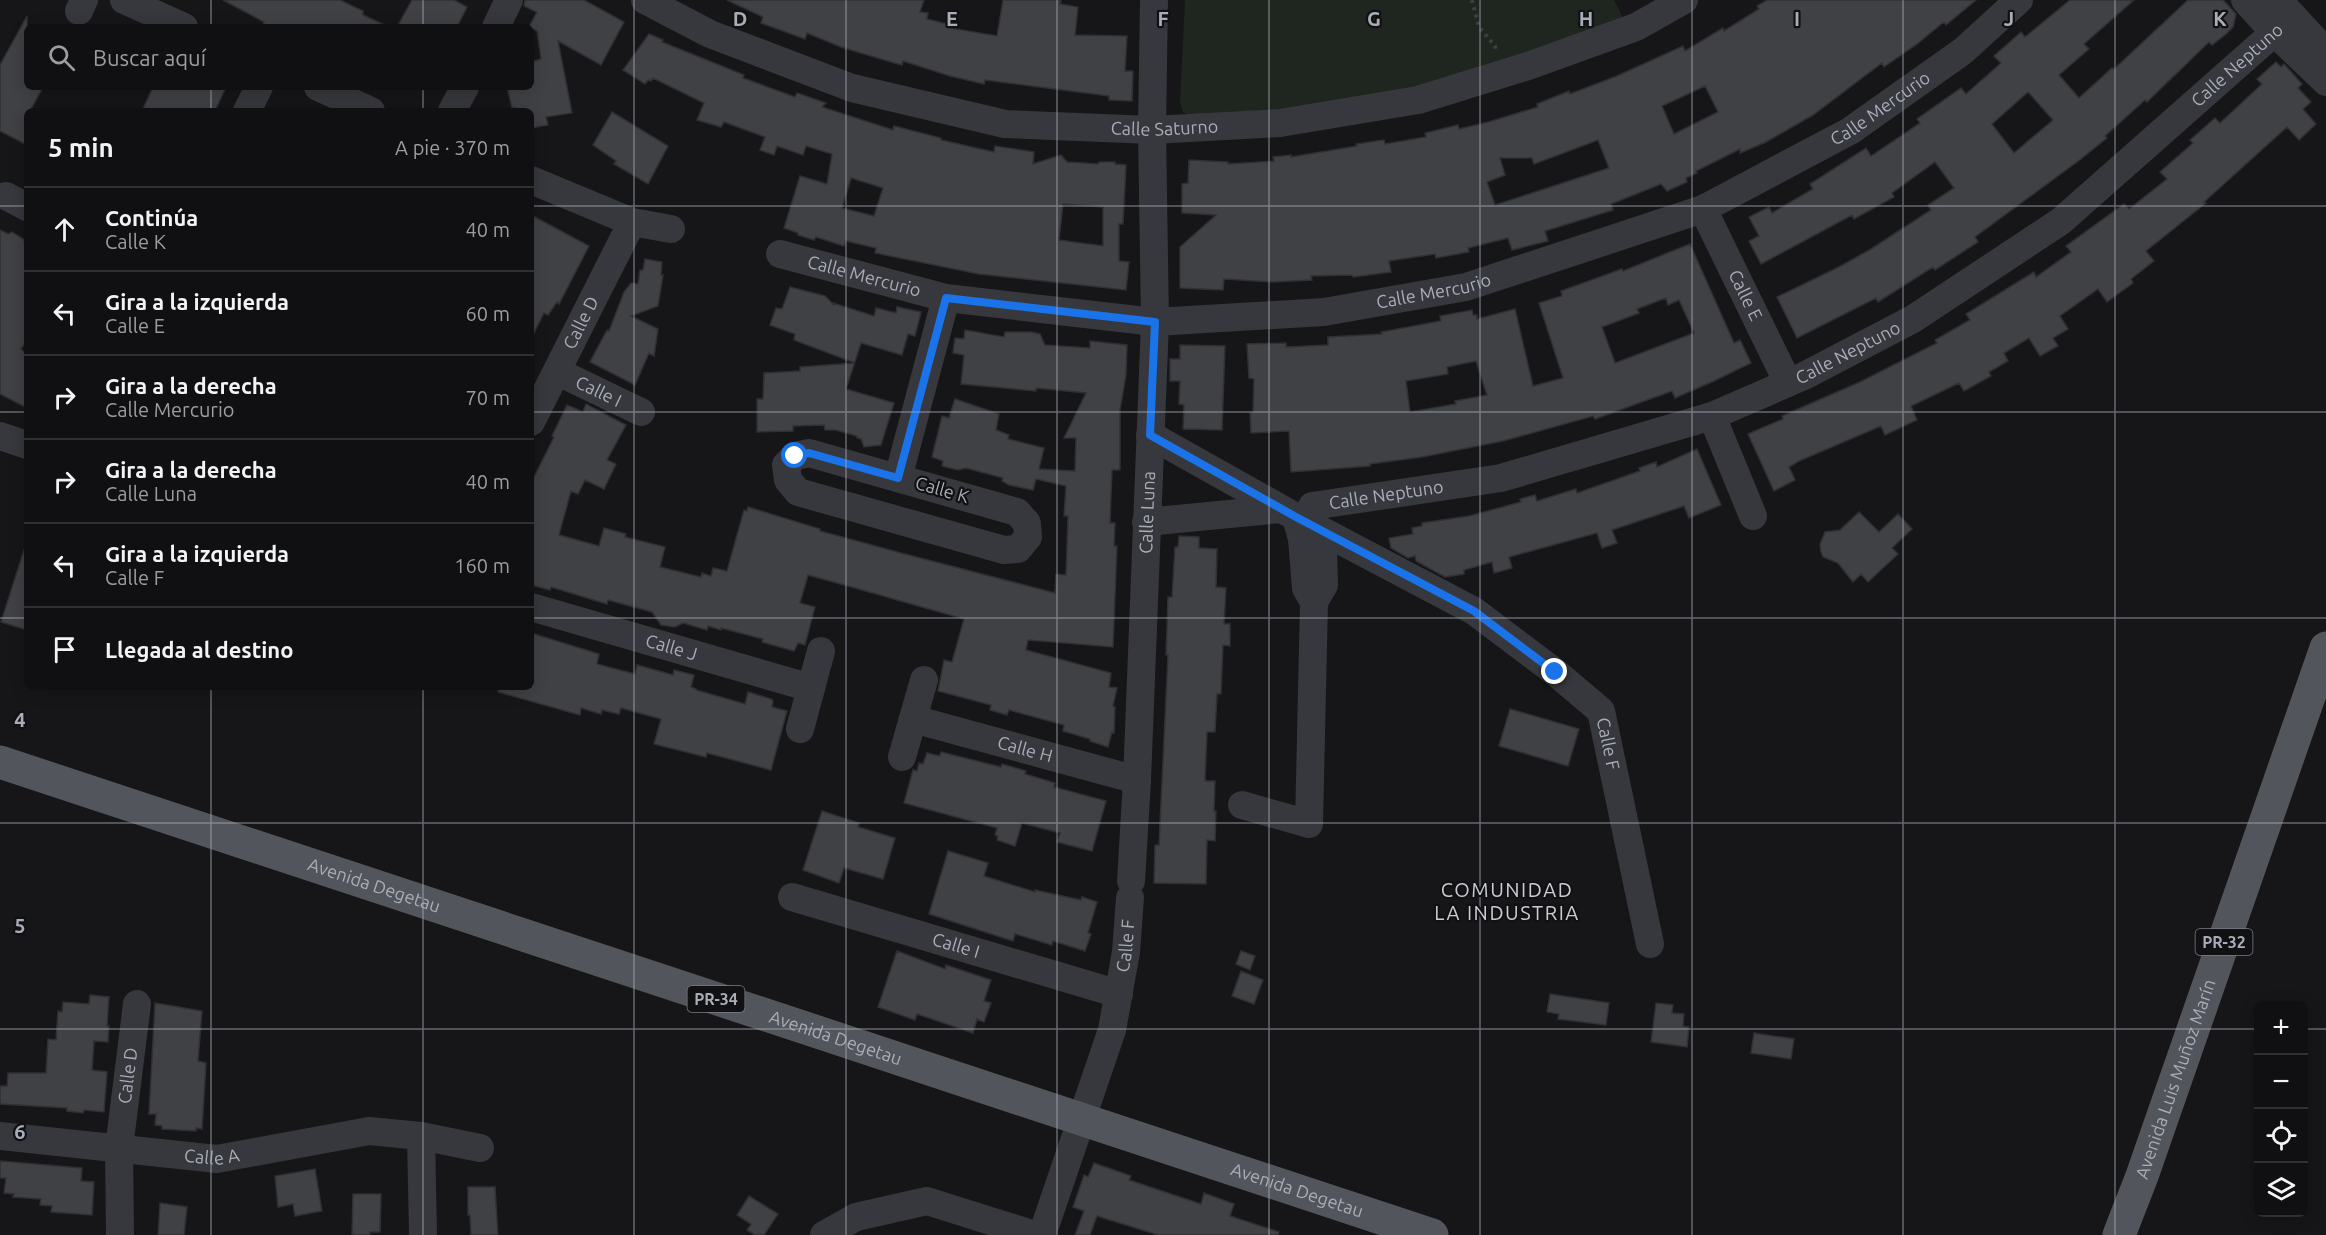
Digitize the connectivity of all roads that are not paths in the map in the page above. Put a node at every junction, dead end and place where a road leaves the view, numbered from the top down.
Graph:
1 (124, 0) edge
2 (509, 0) edge
3 (645, 0) edge
4 (1154, 0) edge
5 (1684, 0) edge
6 (2019, 0) edge
7 (2245, 0) edge
8 (2282, 16) edge
9 (177, 24) edge
10 (497, 24) edge
11 (2326, 52) edge
12 (2326, 82) edge
13 (258, 90) edge
14 (325, 90) edge
15 (463, 90) edge
16 (249, 108) edge
17 (365, 108) edge
18 (454, 108) edge
19 (1152, 129) junction
20 (534, 181) edge
21 (1703, 209) junction
22 (632, 222) junction
23 (671, 229) dead end
24 (780, 254) dead end
25 (946, 298) junction
26 (1155, 322) junction
27 (558, 372) junction
28 (1788, 383) junction
29 (641, 412) dead end
30 (534, 416) edge
31 (1712, 416) junction
32 (1150, 435) junction
33 (0, 436) edge
34 (24, 444) edge
35 (898, 478) junction
36 (1296, 511) junction
37 (1753, 516) dead end
38 (1146, 522) junction
39 (1332, 536) junction
40 (1314, 602) junction
41 (534, 608) edge
42 (2326, 648) edge
43 (821, 651) dead end
44 (924, 680) dead end
45 (811, 688) junction
46 (2319, 711) edge
47 (913, 719) junction
48 (800, 729) dead end
49 (902, 757) dead end
50 (0, 762) edge
51 (1137, 780) junction
52 (1242, 805) dead end
53 (1130, 889) joint
54 (792, 897) dead end
55 (1650, 944) dead end
56 (1119, 994) junction
57 (137, 1004) dead end
58 (1081, 1120) junction
59 (0, 1136) edge
60 (421, 1136) junction
61 (119, 1148) junction
62 (480, 1148) dead end
63 (120, 1235) edge
64 (423, 1235) edge
65 (824, 1235) edge
66 (1035, 1235) edge
67 (1042, 1235) edge
68 (1432, 1235) edge
69 (2119, 1235) edge
70 (2143, 1235) edge

1 - 9 street
2 - 10 street
3 - 19 street, Calle Saturno
4 - 19 street, Calle Luna
5 - 19 street, Calle Saturno
6 - 21 street, Calle Mercurio
7 - 8 street
8 - 11 street
8 - 12 street
8 - 28 street, Calle Neptuno
13 - 16 street
14 - 17 street
15 - 18 street
19 - 26 street, Calle Luna
20 - 22 street
21 - 26 street, Calle Mercurio
21 - 28 street, Calle E
22 - 23 street
22 - 27 street, Calle D
24 - 25 street, Calle Mercurio
25 - 26 street, Calle Mercurio
25 - 35 street
26 - 32 street, Calle Luna
27 - 29 street, Calle I
27 - 30 street, Calle D
28 - 31 street, Calle Neptuno
31 - 36 street, Calle Neptuno
31 - 37 street
32 - 36 street, Calle F
32 - 38 street, Calle Luna
33 - 34 street
35 - 35 street, Calle K
36 - 38 street, Calle Neptuno
36 - 39 street, Calle F
36 - 40 street
38 - 51 street, Calle Luna
39 - 40 street
39 - 55 street, Calle F
40 - 52 street
41 - 45 street, Calle J
42 - 46 main road, Avenida Luis Muñoz Marín / PR-32
43 - 45 street
44 - 47 street
45 - 48 street
46 - 69 main road, Avenida Luis Muñoz Marín / PR-32
46 - 70 main road, Avenida Luis Muñoz Marín / PR-32
47 - 49 street
47 - 51 street, Calle H
50 - 58 main road, Avenida Degetau / PR-34
51 - 53 street, Calle Luna
53 - 56 street, Calle F
54 - 56 street, Calle I
56 - 58 street, Calle F
57 - 61 street, Calle D
58 - 67 street, Calle F
58 - 68 main road, Avenida Degetau / PR-34
59 - 61 street, Calle A
60 - 61 street, Calle A
60 - 62 street, Calle A
60 - 64 street
61 - 63 street, Calle D
65 - 66 street

